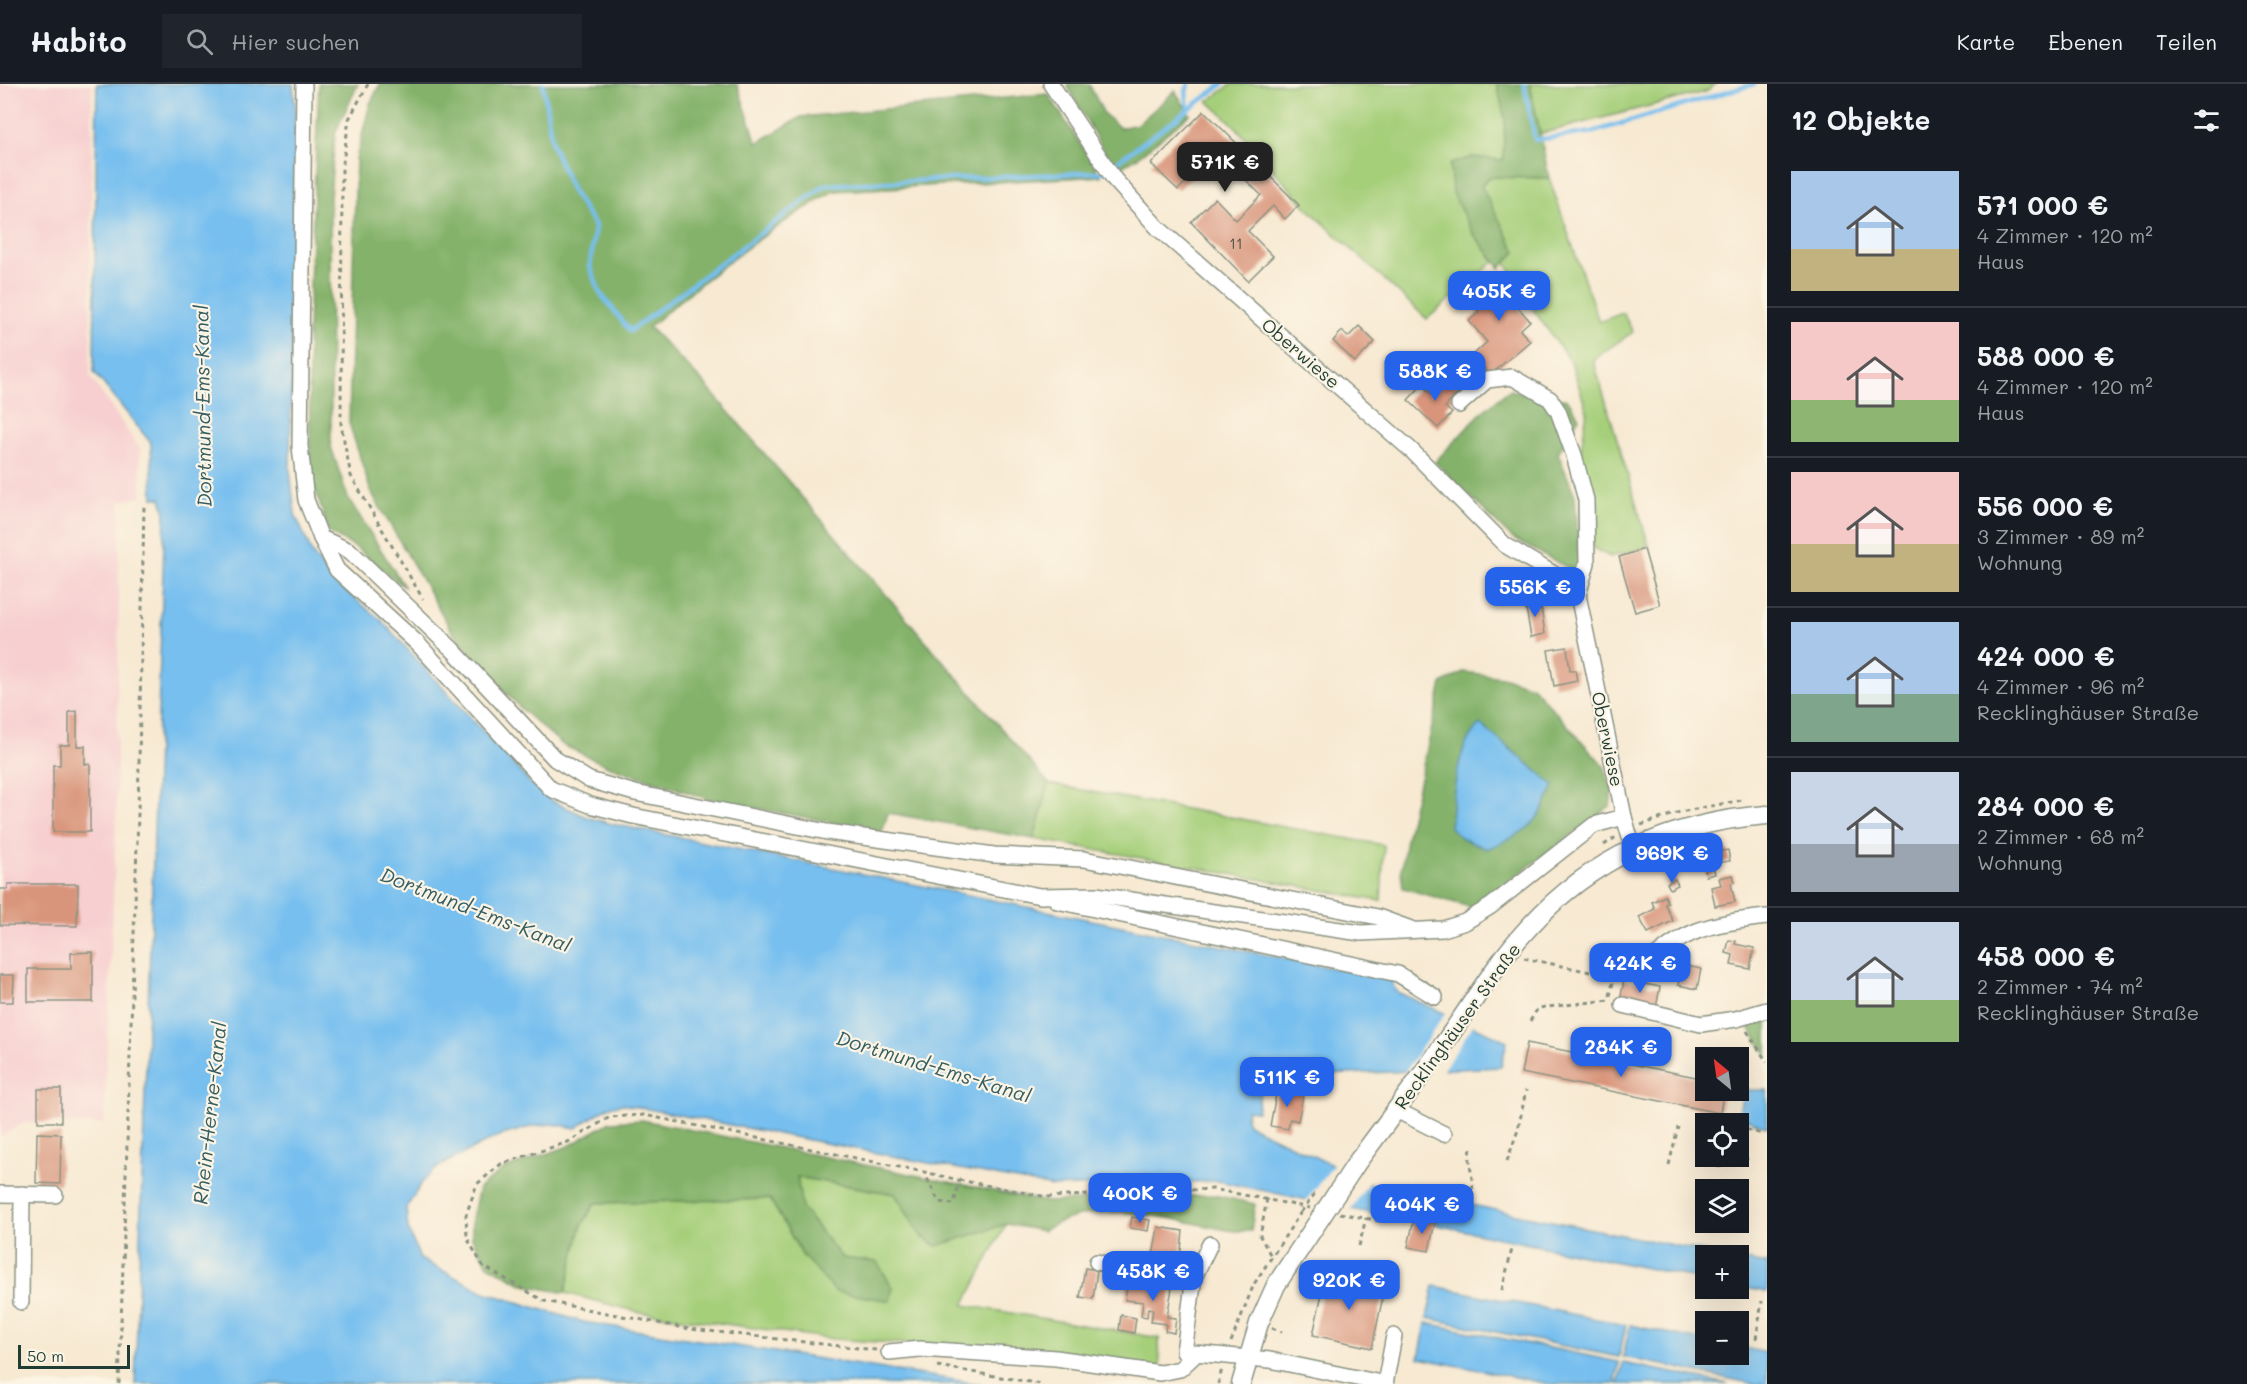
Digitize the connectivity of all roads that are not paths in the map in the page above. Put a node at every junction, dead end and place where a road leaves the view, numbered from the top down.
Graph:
1 (304, 84) edge
2 (1051, 84) edge
3 (1459, 405) dead end
4 (321, 538) junction
5 (1578, 595) junction
6 (1767, 815) edge
7 (1624, 817) junction
8 (1633, 848) junction
9 (1040, 896) junction
10 (1767, 917) edge
11 (1419, 932) junction
12 (1642, 969) road end
13 (1435, 997) dead end
14 (1616, 1002) road end
15 (1767, 1010) edge
16 (1396, 1110) junction
17 (1444, 1134) dead end
18 (0, 1194) edge
19 (22, 1194) junction
20 (55, 1195) dead end
21 (1210, 1244) dead end
22 (1097, 1262) dead end
23 (1194, 1277) junction
24 (21, 1302) dead end
25 (1394, 1336) dead end
26 (889, 1352) road end
27 (1196, 1354) junction
28 (1248, 1357) junction
29 (1241, 1384) edge
30 (1386, 1384) edge

1 - 4 street
2 - 5 street, Oberwiese
3 - 5 street, Oberwiese
4 - 9 street
4 - 11 street
5 - 7 street, Oberwiese
6 - 8 main road, Recklinghäuser Straße
7 - 8 street, Oberwiese
7 - 11 street
8 - 16 main road, Recklinghäuser Straße
9 - 11 street
9 - 13 street
10 - 12 street
14 - 15 street
16 - 17 street
16 - 28 main road, Recklinghäuser Straße, bridge
18 - 19 street
19 - 20 street
19 - 24 street
21 - 23 street
22 - 23 street
23 - 27 street
25 - 30 street
26 - 27 street
27 - 28 street
28 - 29 main road, Recklinghäuser Straße
28 - 30 street

